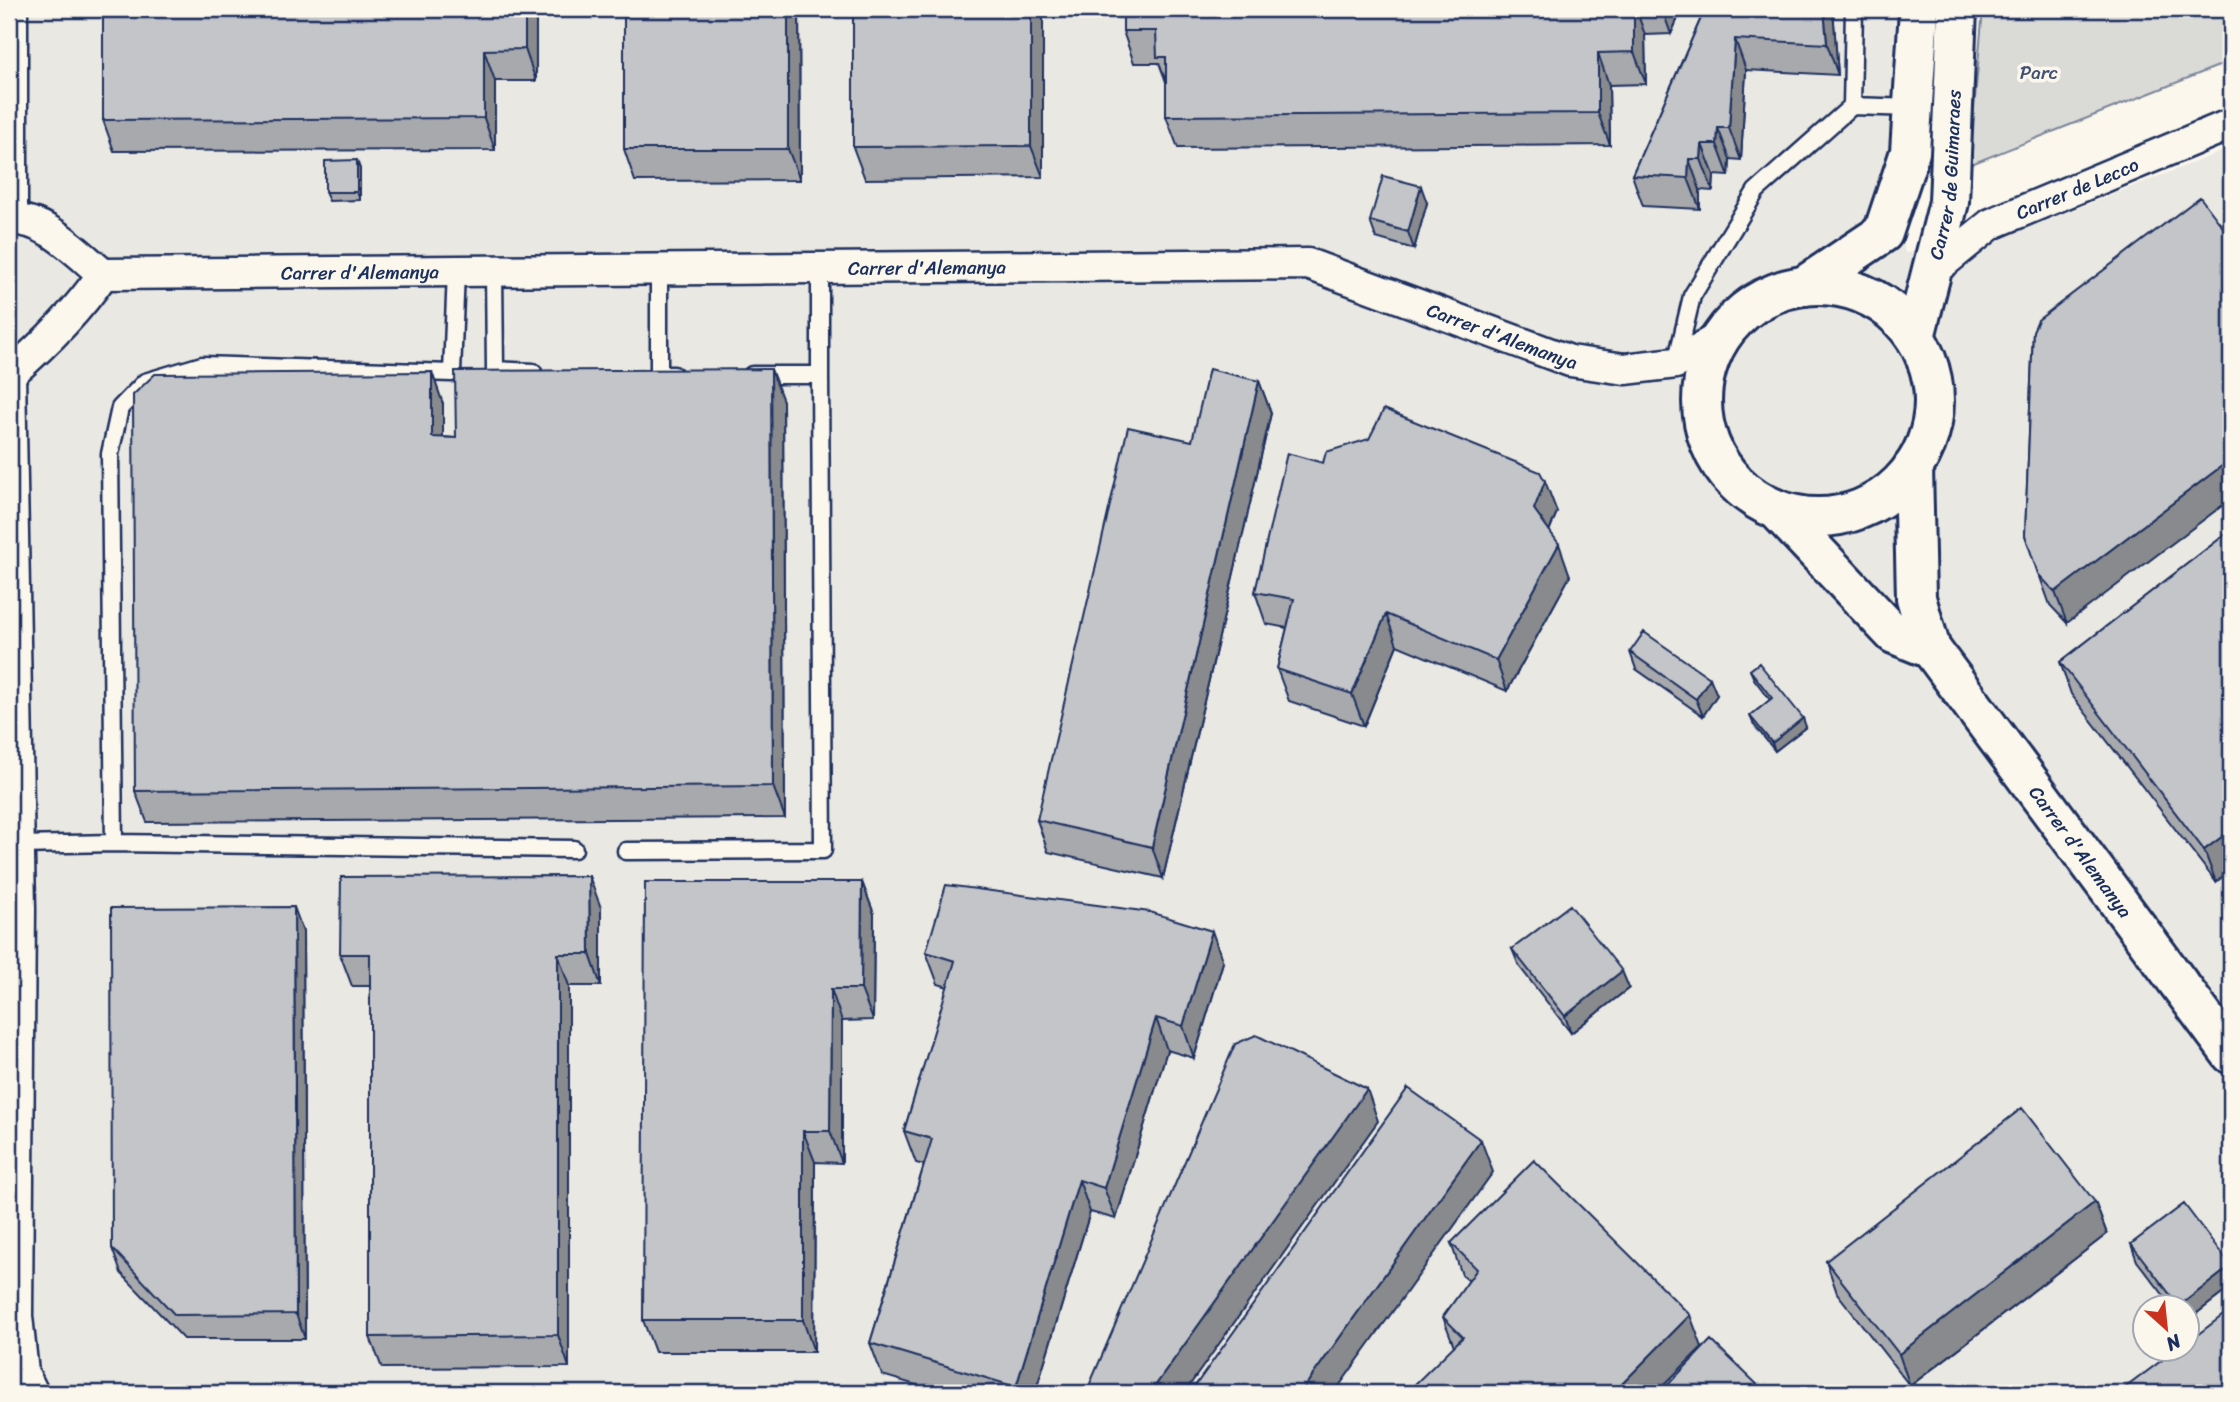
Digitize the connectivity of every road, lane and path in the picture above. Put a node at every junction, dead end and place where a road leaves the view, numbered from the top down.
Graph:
1 (12, 9) edge
2 (1854, 9) edge
3 (1919, 9) edge
4 (1957, 9) edge
5 (1852, 106) junction
6 (1913, 108) junction
7 (2231, 124) edge
8 (10, 219) edge
9 (820, 268) junction
10 (659, 270) junction
11 (456, 271) junction
12 (494, 271) junction
13 (1933, 271) junction
14 (103, 274) junction
15 (1804, 286) junction
16 (1724, 334) junction
17 (1916, 337) junction
18 (1676, 363) junction
19 (548, 372) edge
20 (10, 374) edge
21 (686, 375) edge
22 (739, 375) edge
23 (820, 375) junction
24 (1913, 467) junction
25 (1776, 509) junction
26 (1931, 649) junction
27 (114, 843) junction
28 (19, 845) junction
29 (574, 849) dead end
30 (626, 851) dead end
31 (2231, 1054) edge
32 (17, 1316) junction
33 (9, 1359) edge
34 (33, 1393) edge

1 - 8 street
2 - 5 lane
3 - 6 street, Carrer de Guimaraes
4 - 13 street, Carrer de Guimaraes
5 - 6 lane
5 - 18 lane
6 - 15 street, Carrer de Guimaraes
7 - 13 street, Carrer de Lecco
8 - 14 street
9 - 10 street, Carrer d'Alemanya
9 - 18 street, Carrer d'Alemanya
9 - 23 lane
10 - 12 street, Carrer d'Alemanya
10 - 21 lane
11 - 12 street, Carrer d'Alemanya
11 - 14 street, Carrer d'Alemanya
11 - 27 lane
12 - 19 lane
13 - 17 street, Carrer de Guimaraes
14 - 20 street
15 - 16 street
15 - 17 street
16 - 18 street, Carrer d'Alemanya
16 - 25 street
17 - 24 street
20 - 28 street
22 - 23 lane
23 - 30 lane
24 - 25 street
24 - 26 street, Carrer d'Alemanya
25 - 26 street
26 - 31 street, Carrer d'Alemanya
27 - 28 lane
27 - 29 lane
28 - 32 street
32 - 33 street
32 - 34 street

